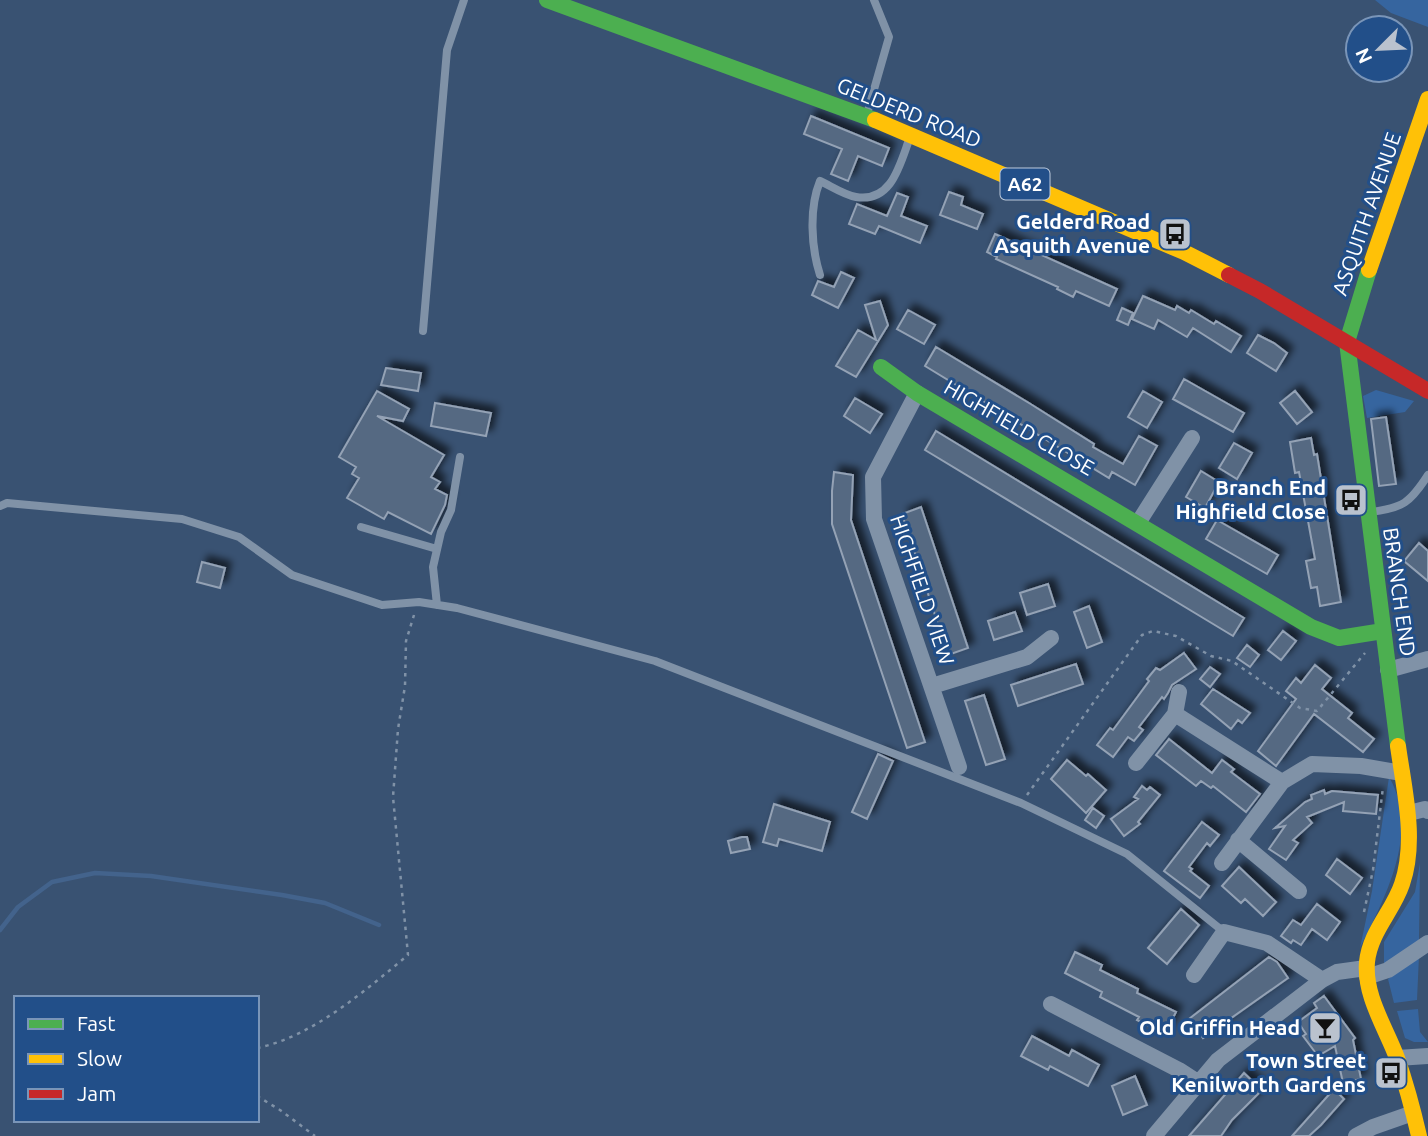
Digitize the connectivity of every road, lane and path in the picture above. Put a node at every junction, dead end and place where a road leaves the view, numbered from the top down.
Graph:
1 (464, 0) edge
2 (547, 0) edge
3 (874, 0) edge
4 (1428, 99) edge
5 (866, 116) junction
6 (911, 135) junction
7 (820, 275) dead end
8 (424, 331) dead end
9 (1347, 342) junction
10 (880, 367) dead end
11 (1428, 391) edge
12 (917, 393) junction
13 (1192, 438) dead end
14 (460, 457) dead end
15 (1428, 475) edge
16 (0, 506) edge
17 (1367, 513) junction
18 (1138, 523) junction
19 (361, 527) dead end
20 (437, 549) junction
21 (419, 602) junction
22 (437, 605) junction
23 (1383, 631) junction
24 (1051, 638) dead end
25 (1428, 659) edge
26 (1388, 670) junction
27 (932, 686) junction
28 (1179, 692) dead end
29 (1175, 714) junction
30 (1136, 763) dead end
31 (959, 767) dead end
32 (1385, 770) junction
33 (1402, 773) junction
34 (1282, 782) junction
35 (1428, 811) edge
36 (1409, 813) junction
37 (1238, 840) junction
38 (1222, 863) dead end
39 (1299, 891) dead end
40 (1364, 912) dead end
41 (1224, 932) junction
42 (1428, 943) edge
43 (1367, 973) junction
44 (1194, 975) dead end
45 (1322, 980) junction
46 (1051, 1004) dead end
47 (259, 1048) edge
48 (1428, 1056) edge
49 (1397, 1059) junction
50 (1199, 1083) junction
51 (259, 1097) edge
52 (1413, 1113) junction
53 (315, 1136) edge
54 (1154, 1136) edge
55 (1356, 1136) edge
56 (1419, 1136) edge

1 - 8 lane
2 - 5 main road, GELDERD ROAD / A62
3 - 5 lane
4 - 9 main road, ASQUITH AVENUE
5 - 6 main road, GELDERD ROAD / A62
6 - 7 lane
6 - 9 main road, GELDERD ROAD / A62
9 - 11 main road, GELDERD ROAD / A62
9 - 17 main road, BRANCH END
10 - 12 main road, HIGHFIELD CLOSE
12 - 18 main road, HIGHFIELD CLOSE
12 - 27 street, HIGHFIELD VIEW
13 - 18 street
14 - 20 lane
15 - 17 lane
16 - 21 lane
17 - 23 main road, BRANCH END
18 - 23 main road, HIGHFIELD CLOSE
19 - 20 lane
20 - 22 lane
21 - 22 lane
21 - 47 path
22 - 41 lane
23 - 26 main road, BRANCH END
24 - 27 street, HIGHFIELD VIEW
25 - 26 street
26 - 33 main road, BRANCH END
27 - 31 street, HIGHFIELD VIEW
28 - 29 street
29 - 30 street
29 - 34 street
32 - 33 street
32 - 34 street
32 - 40 path
33 - 36 main road, BRANCH END
34 - 37 street
35 - 36 street
36 - 43 main road, BRANCH END
37 - 38 street
37 - 39 street
41 - 44 street
41 - 45 street
42 - 43 street
43 - 45 street
43 - 49 main road
45 - 50 street
46 - 50 street
48 - 49 street
49 - 52 main road
50 - 54 street
51 - 53 path
52 - 55 street
52 - 56 main road

